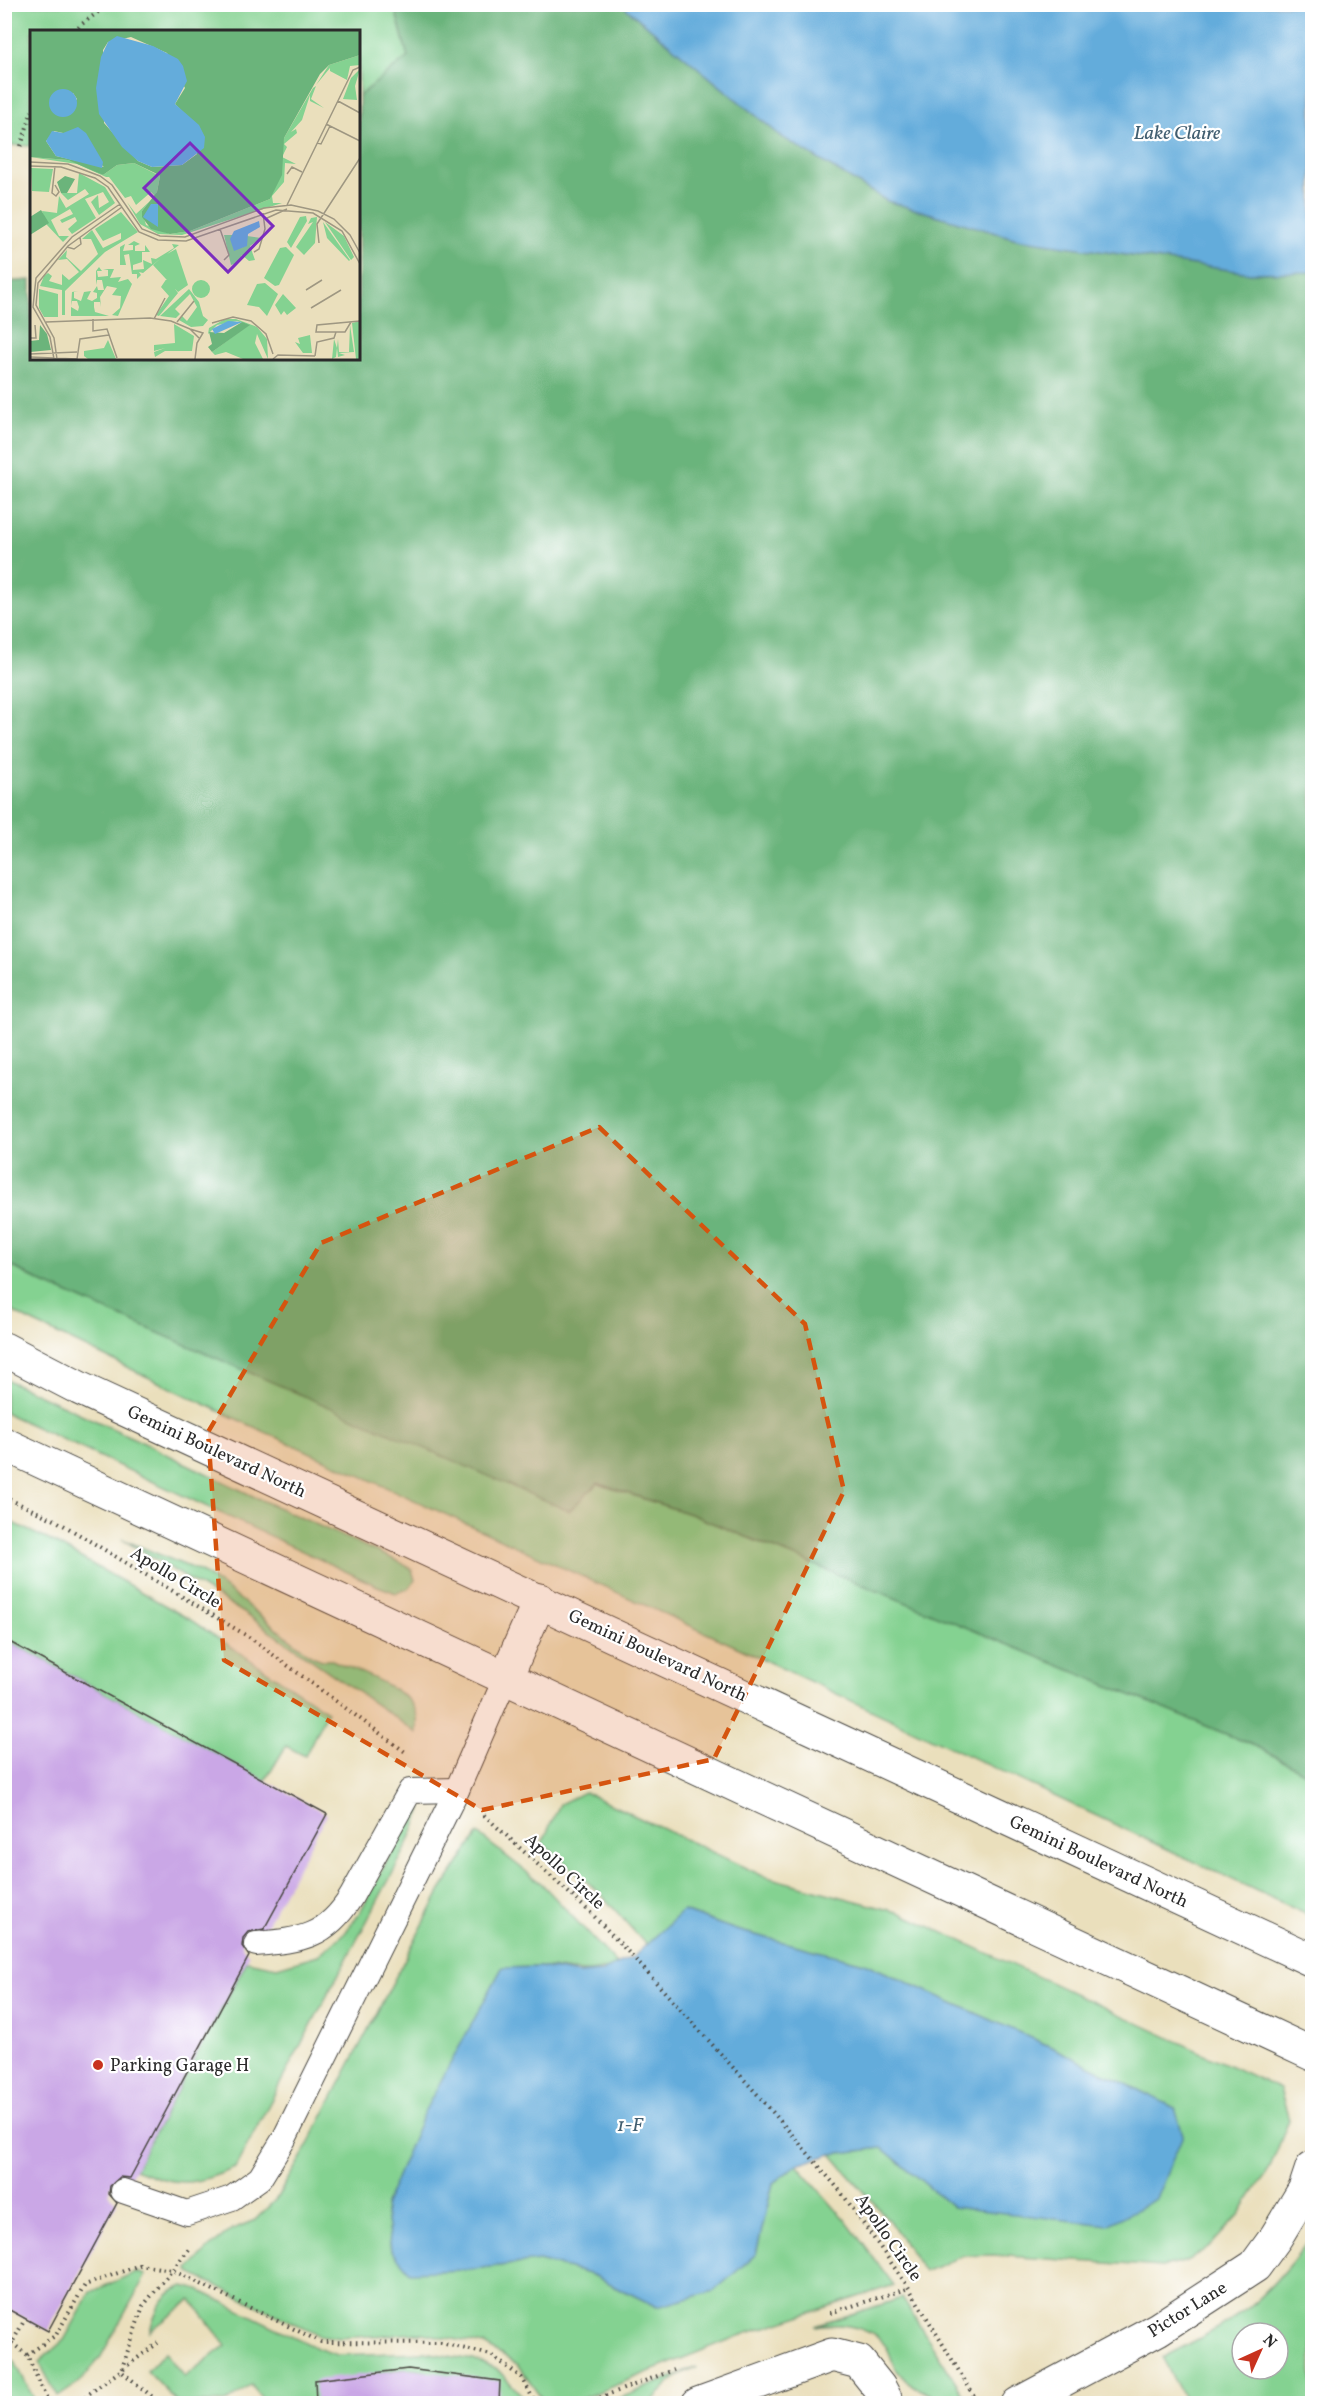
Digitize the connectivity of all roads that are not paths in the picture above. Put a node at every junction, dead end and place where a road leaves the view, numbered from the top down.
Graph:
1 (4, 1349) edge
2 (4, 1444) edge
3 (540, 1600) junction
4 (506, 1677) junction
5 (457, 1790) junction
6 (256, 1944) dead end
7 (1312, 1960) edge
8 (1312, 2054) edge
9 (1310, 2183) edge
10 (123, 2191) dead end
11 (698, 2403) edge
12 (888, 2403) edge
13 (1018, 2403) edge

1 - 3 street, Gemini Boulevard North
2 - 4 street
3 - 4 street
3 - 7 street, Gemini Boulevard North
4 - 5 lane
4 - 8 street
5 - 6 lane
5 - 10 lane
9 - 13 street, Pictor Lane
11 - 12 street

